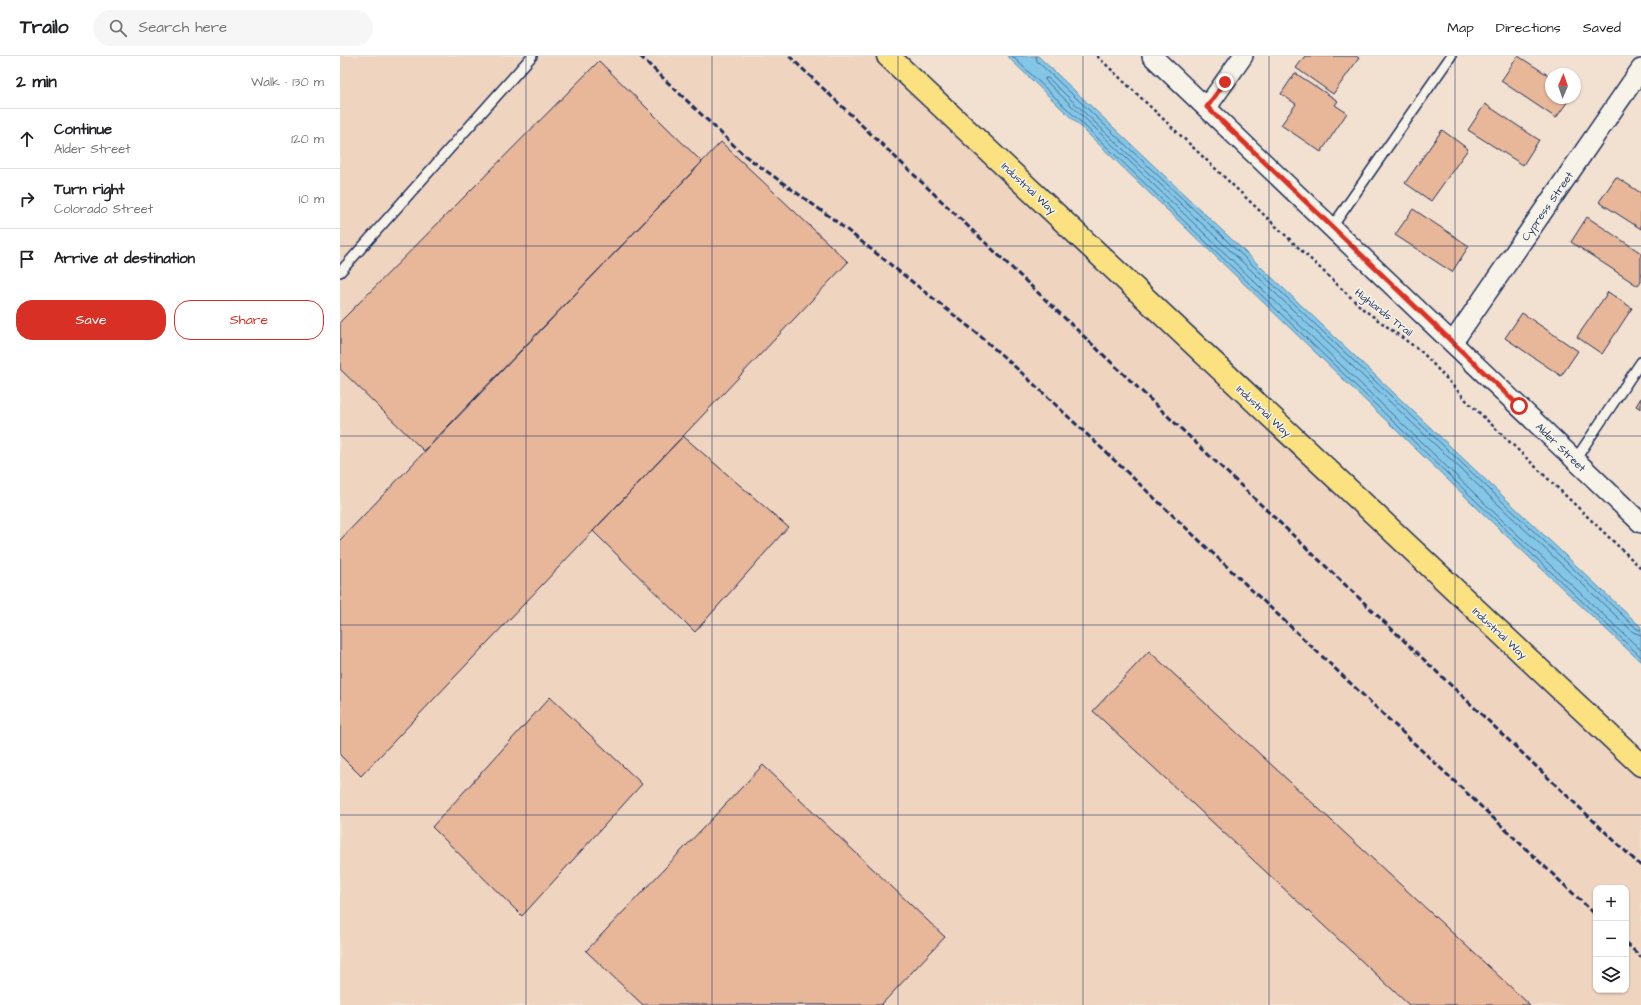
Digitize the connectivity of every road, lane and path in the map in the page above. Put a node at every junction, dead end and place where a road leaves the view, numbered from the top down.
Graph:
1 (532, 56) edge
2 (888, 56) edge
3 (1098, 56) edge
4 (1152, 56) edge
5 (1244, 56) edge
6 (1451, 56) edge
7 (1641, 70) edge
8 (1207, 107) junction
9 (1332, 227) junction
10 (340, 272) edge
11 (1453, 342) junction
12 (1641, 362) edge
13 (1575, 460) junction
14 (1641, 523) edge
15 (1641, 568) edge
16 (1641, 765) edge

1 - 10 lane
2 - 16 main road, Industrial Way
3 - 15 path, Highlands Trail
4 - 8 street, Alder Street
5 - 8 street
6 - 9 lane
7 - 11 street, Cypress Street
8 - 9 street, Alder Street
9 - 11 street, Alder Street
11 - 13 street, Alder Street
12 - 13 lane
13 - 14 street, Alder Street

